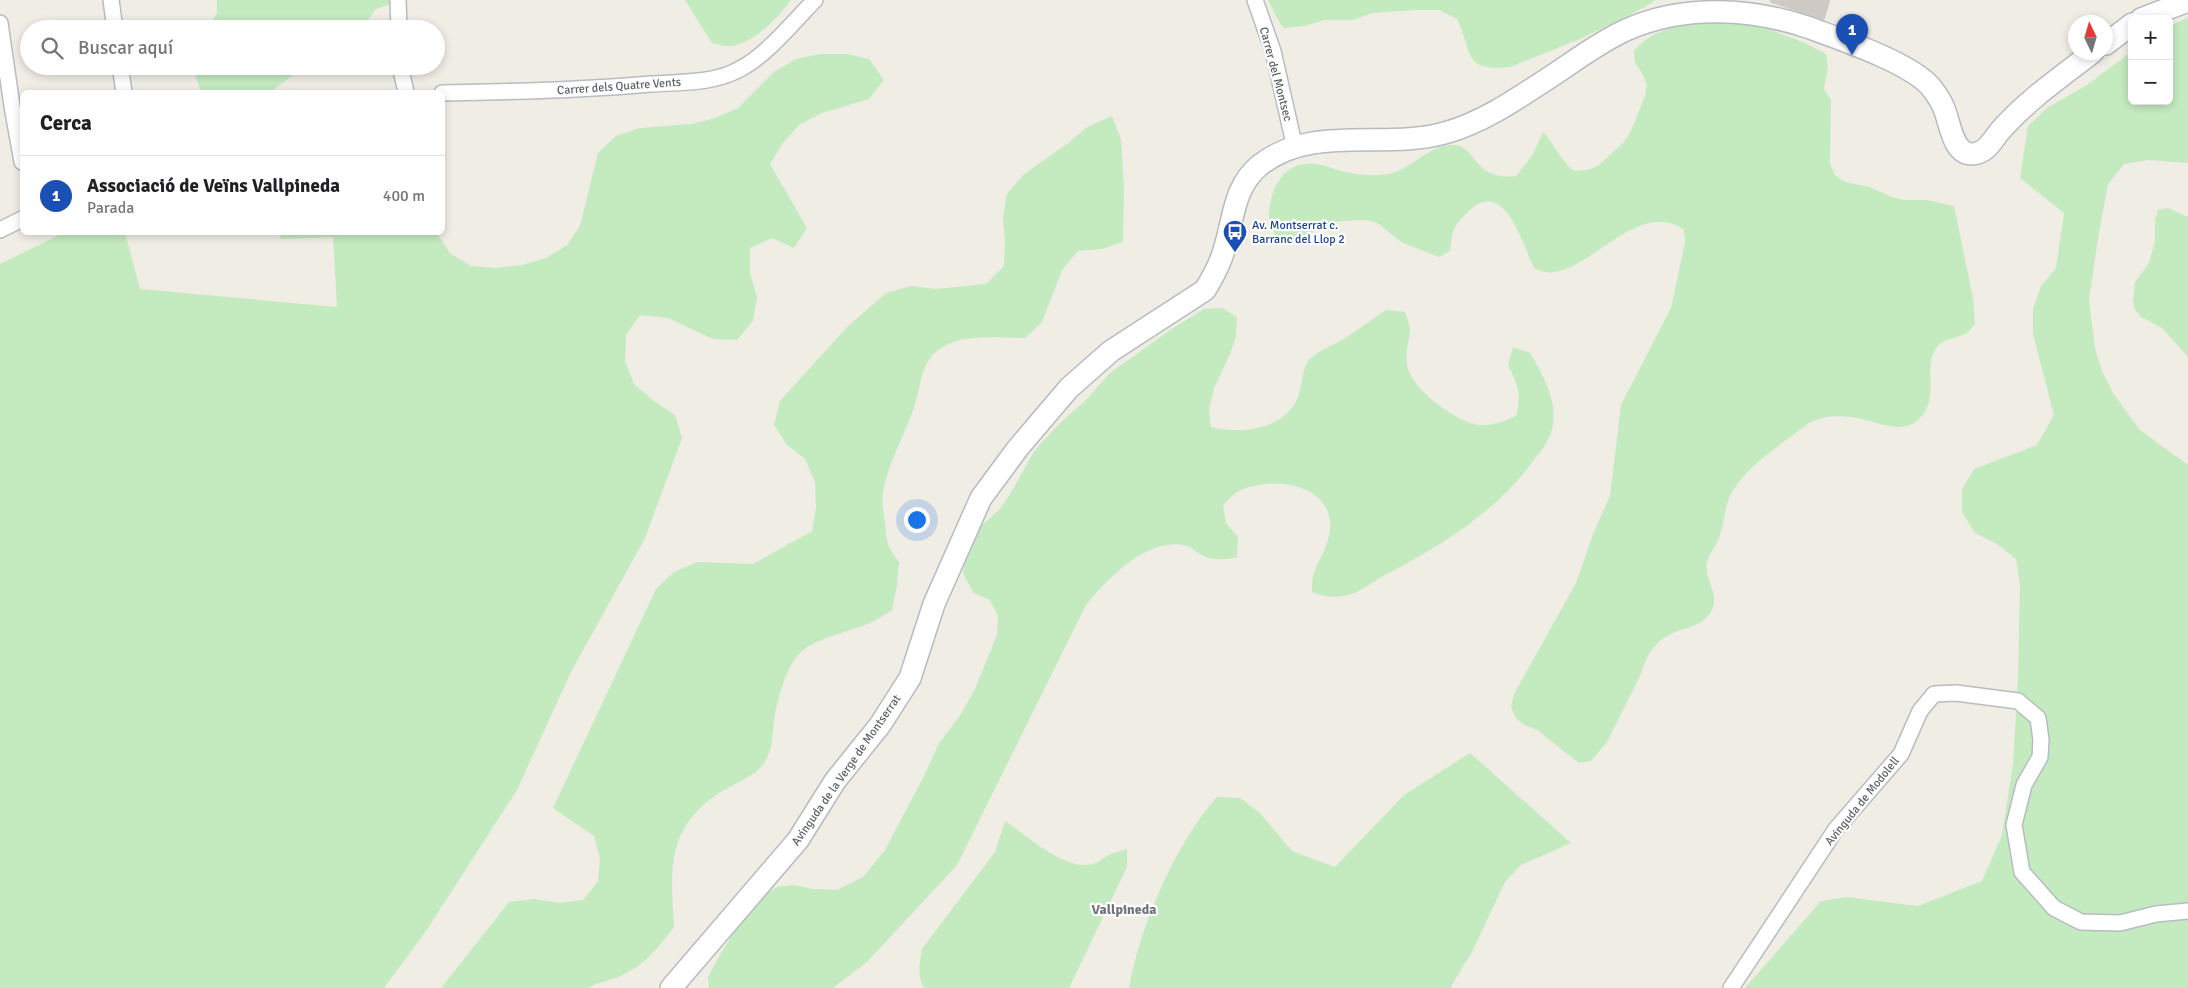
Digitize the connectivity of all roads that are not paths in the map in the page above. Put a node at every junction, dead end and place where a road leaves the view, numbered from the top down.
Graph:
1 (111, 0) edge
2 (398, 0) edge
3 (815, 0) edge
4 (1255, 0) edge
5 (2188, 1) edge
6 (2151, 15) edge
7 (114, 20) edge
8 (398, 20) edge
9 (0, 23) edge
10 (2128, 27) edge
11 (2113, 39) edge
12 (2083, 60) edge
13 (121, 75) edge
14 (402, 75) edge
15 (124, 90) edge
16 (406, 90) edge
17 (445, 93) edge
18 (1295, 148) junction
19 (20, 151) edge
20 (20, 220) edge
21 (0, 230) edge
22 (2188, 911) edge
23 (670, 988) edge
24 (1732, 988) edge

1 - 7 street
2 - 8 street
3 - 17 street, Carrer dels Quatre Vents
4 - 18 street, Carrer del Montsec
5 - 6 street
9 - 19 street
10 - 11 street
12 - 18 street, Avinguda de la Verge de Montserrat
13 - 15 street
14 - 16 street
18 - 23 street, Avinguda de la Verge de Montserrat
20 - 21 street
22 - 24 street, Avinguda de Modolell

